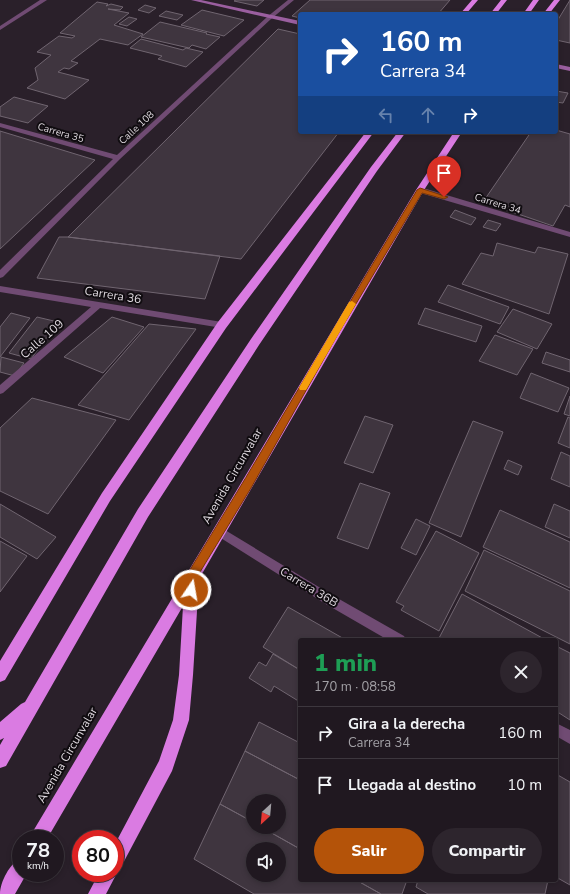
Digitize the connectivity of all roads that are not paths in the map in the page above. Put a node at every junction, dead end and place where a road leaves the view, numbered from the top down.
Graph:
1 (44, 0) edge
2 (194, 0) edge
3 (291, 0) edge
4 (475, 0) edge
5 (504, 0) edge
6 (536, 0) edge
7 (557, 0) edge
8 (465, 12) edge
9 (495, 12) edge
10 (527, 12) edge
11 (548, 12) edge
12 (271, 16) junction
13 (298, 23) edge
14 (0, 28) edge
15 (558, 66) edge
16 (570, 68) edge
17 (0, 125) edge
18 (368, 134) edge
19 (400, 134) edge
20 (457, 134) edge
21 (118, 158) junction
22 (420, 190) junction
23 (570, 235) edge
24 (0, 275) edge
25 (0, 289) edge
26 (98, 305) junction
27 (222, 325) junction
28 (0, 390) edge
29 (220, 532) junction
30 (192, 576) junction
31 (396, 638) edge
32 (0, 675) edge
33 (36, 700) junction
34 (558, 730) edge
35 (0, 732) edge
36 (570, 737) edge
37 (0, 760) edge
38 (43, 830) edge
39 (124, 844) edge
40 (12, 882) edge
41 (103, 882) edge
42 (5, 894) edge
43 (97, 894) edge

1 - 14 street
2 - 12 street
3 - 12 street, Calle 108
4 - 8 highway
5 - 9 highway
6 - 10 highway
7 - 11 highway
12 - 13 street
12 - 21 street, Calle 108
15 - 16 street
17 - 21 street, Carrera 35
18 - 27 highway
19 - 33 highway
20 - 22 highway, Avenida Circunvalar
21 - 24 street, Calle 108
22 - 23 street, Carrera 34
22 - 29 highway, Avenida Circunvalar
25 - 26 street, Carrera 36
26 - 27 street, Carrera 36
26 - 28 street, Calle 109
27 - 32 highway
29 - 30 highway, Avenida Circunvalar
29 - 31 street, Carrera 36B
30 - 38 highway, Avenida Circunvalar
30 - 39 highway
33 - 35 highway
33 - 37 highway
34 - 36 street
40 - 42 highway
41 - 43 highway

